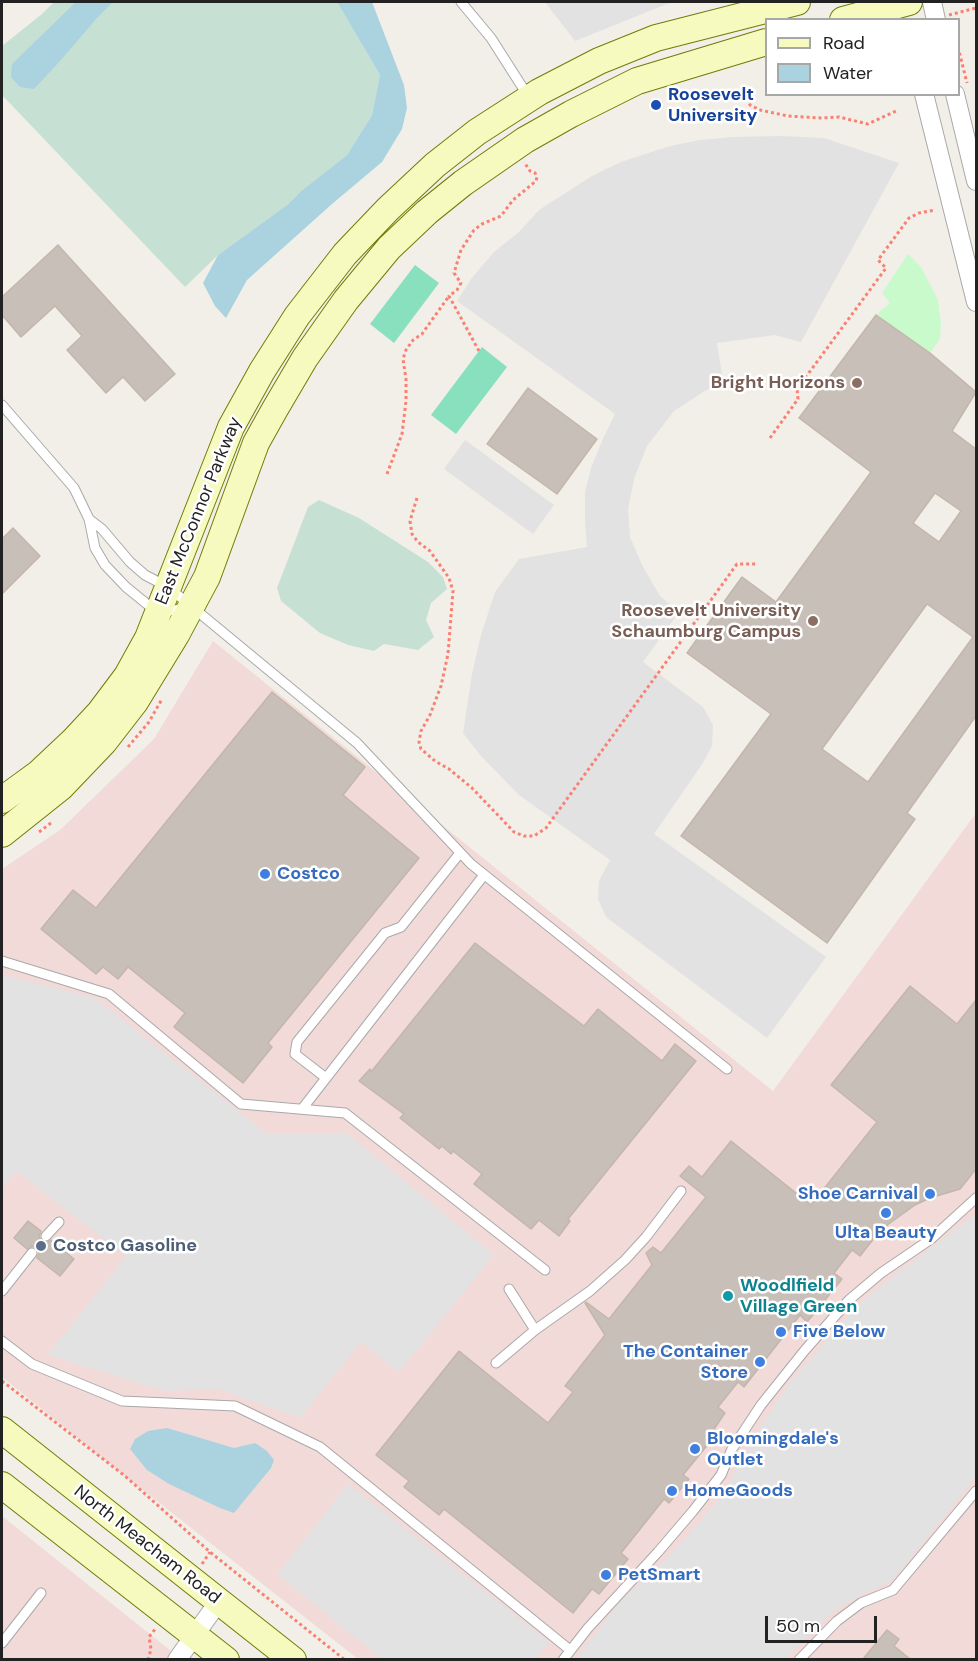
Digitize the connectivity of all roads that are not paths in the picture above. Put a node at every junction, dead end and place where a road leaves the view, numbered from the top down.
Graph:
1 (461, 2) edge
2 (797, 2) edge
3 (932, 2) edge
4 (904, 6) edge
5 (943, 17) edge
6 (852, 18) edge
7 (765, 42) edge
8 (924, 96) edge
9 (955, 96) edge
10 (529, 98) junction
11 (976, 182) edge
12 (976, 302) edge
13 (2, 405) edge
14 (89, 519) junction
15 (168, 587) junction
16 (191, 607) junction
17 (158, 613) junction
18 (2, 800) edge
19 (2, 834) edge
20 (460, 853) junction
21 (484, 875) junction
22 (2, 962) edge
23 (727, 1069) dead end
24 (326, 1078) junction
25 (302, 1109) junction
26 (681, 1191) dead end
27 (976, 1198) edge
28 (59, 1222) dead end
29 (46, 1236) dead end
30 (32, 1253) dead end
31 (545, 1270) dead end
32 (509, 1289) dead end
33 (2, 1291) edge
34 (535, 1330) junction
35 (2, 1341) edge
36 (496, 1363) dead end
37 (2, 1430) edge
38 (2, 1485) edge
39 (976, 1491) edge
40 (41, 1593) dead end
41 (219, 1601) junction
42 (195, 1635) junction
43 (2, 1643) edge
44 (570, 1650) junction
45 (177, 1659) edge
46 (226, 1659) edge
47 (292, 1659) edge
48 (563, 1659) edge
49 (799, 1659) edge

1 - 10 lane
2 - 10 street, East McConnor Parkway
3 - 5 street
4 - 6 street
7 - 16 street, East McConnor Parkway
8 - 12 street
9 - 11 street
10 - 15 street, East McConnor Parkway
13 - 14 lane
14 - 15 lane
14 - 17 lane
15 - 16 lane
15 - 17 street, East McConnor Parkway
16 - 17 lane
16 - 19 street, East McConnor Parkway
16 - 20 lane
17 - 18 street, East McConnor Parkway
20 - 21 lane
20 - 24 lane
21 - 23 lane
21 - 24 lane
22 - 25 lane
24 - 25 lane
25 - 31 lane
26 - 34 lane
27 - 44 lane
28 - 29 lane
30 - 33 lane
32 - 34 lane
34 - 36 lane
35 - 44 lane
37 - 41 street, North Meacham Road
38 - 42 street
39 - 49 lane
40 - 43 lane
41 - 42 street
41 - 47 street, North Meacham Road
42 - 45 street
42 - 46 street
44 - 48 lane

